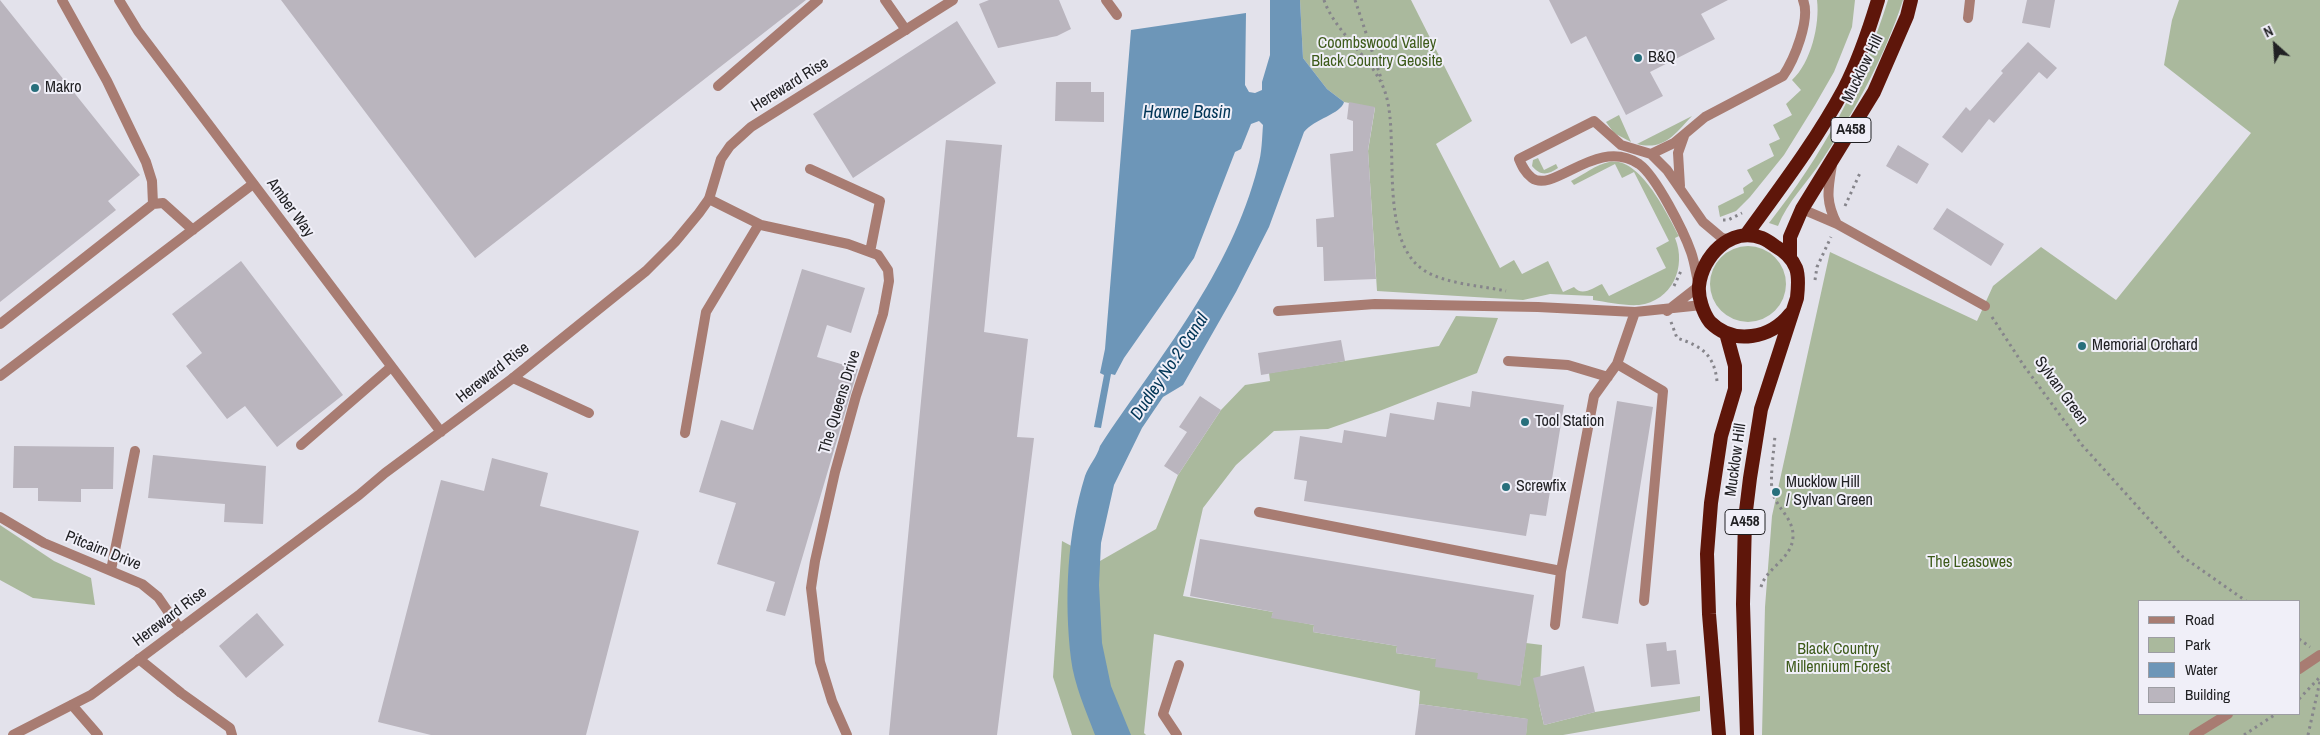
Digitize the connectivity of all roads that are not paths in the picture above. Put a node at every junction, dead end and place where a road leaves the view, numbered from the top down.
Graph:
1 (62, 0) edge
2 (119, 0) edge
3 (818, 0) edge
4 (885, 0) edge
5 (953, 0) edge
6 (1106, 0) edge
7 (1803, 0) edge
8 (1878, 0) edge
9 (1911, 0) edge
10 (1970, 0) edge
11 (1117, 15) dead end
12 (1968, 18) dead end
13 (906, 30) junction
14 (718, 86) dead end
15 (1684, 136) junction
16 (1651, 154) junction
17 (1833, 159) junction
18 (810, 169) dead end
19 (253, 184) junction
20 (1680, 188) junction
21 (709, 199) junction
22 (153, 204) junction
23 (1802, 209) junction
24 (759, 224) junction
25 (1837, 224) junction
26 (192, 230) junction
27 (1746, 236) junction
28 (1730, 240) junction
29 (870, 252) junction
30 (1790, 257) junction
31 (1699, 286) junction
32 (1702, 306) junction
33 (1985, 306) road end
34 (1278, 311) dead end
35 (1667, 311) junction
36 (1635, 312) junction
37 (1790, 314) junction
38 (0, 324) edge
39 (1726, 333) junction
40 (1508, 361) dead end
41 (1617, 364) junction
42 (391, 367) junction
43 (0, 376) edge
44 (1608, 377) junction
45 (513, 378) junction
46 (589, 413) dead end
47 (440, 432) junction
48 (685, 433) dead end
49 (300, 445) dead end
50 (135, 451) dead end
51 (1259, 512) dead end
52 (0, 517) edge
53 (111, 570) junction
54 (1561, 571) junction
55 (1644, 601) dead end
56 (1554, 625) dead end
57 (180, 629) junction
58 (2320, 655) edge
59 (139, 658) junction
60 (1179, 665) dead end
61 (2300, 668) edge
62 (72, 705) junction
63 (2226, 715) edge
64 (13, 735) edge
65 (98, 735) edge
66 (232, 735) edge
67 (847, 735) edge
68 (1177, 735) edge
69 (1718, 735) edge
70 (1747, 735) edge
71 (2194, 735) edge

1 - 22 street
2 - 19 street, Amber Way
3 - 14 street
4 - 13 street
5 - 13 street, Hereward Rise
6 - 11 street
7 - 15 street
8 - 27 highway, Mucklow Hill / A458
9 - 17 highway, Mucklow Hill / A458
10 - 12 street
13 - 21 street, Hereward Rise
15 - 16 street
15 - 20 street
16 - 20 street
16 - 31 street
17 - 23 highway, Mucklow Hill / A458
17 - 25 street
18 - 29 street
19 - 26 street
19 - 42 street, Amber Way
20 - 28 street
21 - 24 street, The Queens Drive
21 - 45 street, Hereward Rise
22 - 26 street
22 - 38 street
23 - 25 street
23 - 30 highway, Mucklow Hill / A458
24 - 29 street, The Queens Drive
24 - 48 street
25 - 33 street
26 - 43 street
27 - 28 highway
27 - 30 highway
28 - 31 highway
29 - 67 street, The Queens Drive
30 - 37 highway, Mucklow Hill / A458
31 - 32 highway
31 - 35 street
32 - 35 street
32 - 39 highway
34 - 36 street
35 - 36 street
36 - 41 street
37 - 39 highway
37 - 70 highway, Mucklow Hill / A458
39 - 69 highway, Mucklow Hill / A458
40 - 44 street
41 - 44 street
41 - 55 street
42 - 47 street, Amber Way
42 - 49 street
44 - 54 street
45 - 46 street
45 - 47 street, Hereward Rise
47 - 57 street, Hereward Rise
50 - 53 street
51 - 54 street
52 - 53 street, Pitcairn Drive
53 - 57 street, Pitcairn Drive
54 - 56 street
57 - 59 street, Hereward Rise
58 - 61 street
59 - 62 street, Hereward Rise
59 - 66 street
60 - 68 street
62 - 64 street, Hereward Rise
62 - 65 street
63 - 71 street

